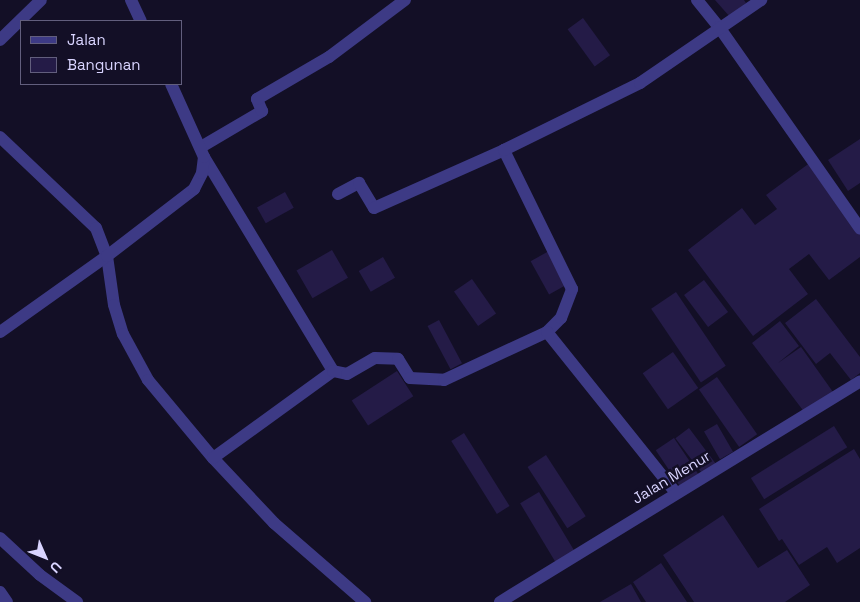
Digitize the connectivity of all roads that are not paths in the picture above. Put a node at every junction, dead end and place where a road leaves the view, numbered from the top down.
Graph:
1 (41, 0) edge
2 (131, 0) edge
3 (406, 0) edge
4 (697, 0) edge
5 (761, 0) edge
6 (20, 20) edge
7 (20, 20) edge
8 (141, 20) edge
9 (719, 27) junction
10 (0, 40) edge
11 (171, 85) edge
12 (2, 143) edge
13 (504, 150) junction
14 (202, 152) junction
15 (338, 194) dead end
16 (860, 228) edge
17 (107, 256) junction
18 (0, 332) edge
19 (547, 332) junction
20 (333, 371) junction
21 (860, 381) edge
22 (213, 458) junction
23 (676, 494) junction
24 (0, 538) edge
25 (0, 592) edge
26 (7, 602) edge
27 (77, 602) edge
28 (364, 602) edge
29 (500, 602) edge

1 - 6 street
2 - 8 street
3 - 14 street
4 - 9 street
5 - 9 street
7 - 10 street
9 - 13 street
9 - 16 street
11 - 14 street
12 - 17 street
13 - 15 street
13 - 19 street
14 - 17 street
14 - 20 street
17 - 18 street
17 - 22 street
19 - 20 street
19 - 23 street
20 - 22 street
21 - 23 street, Jalan Menur
22 - 28 street
23 - 29 street, Jalan Menur
24 - 27 street
25 - 26 street

